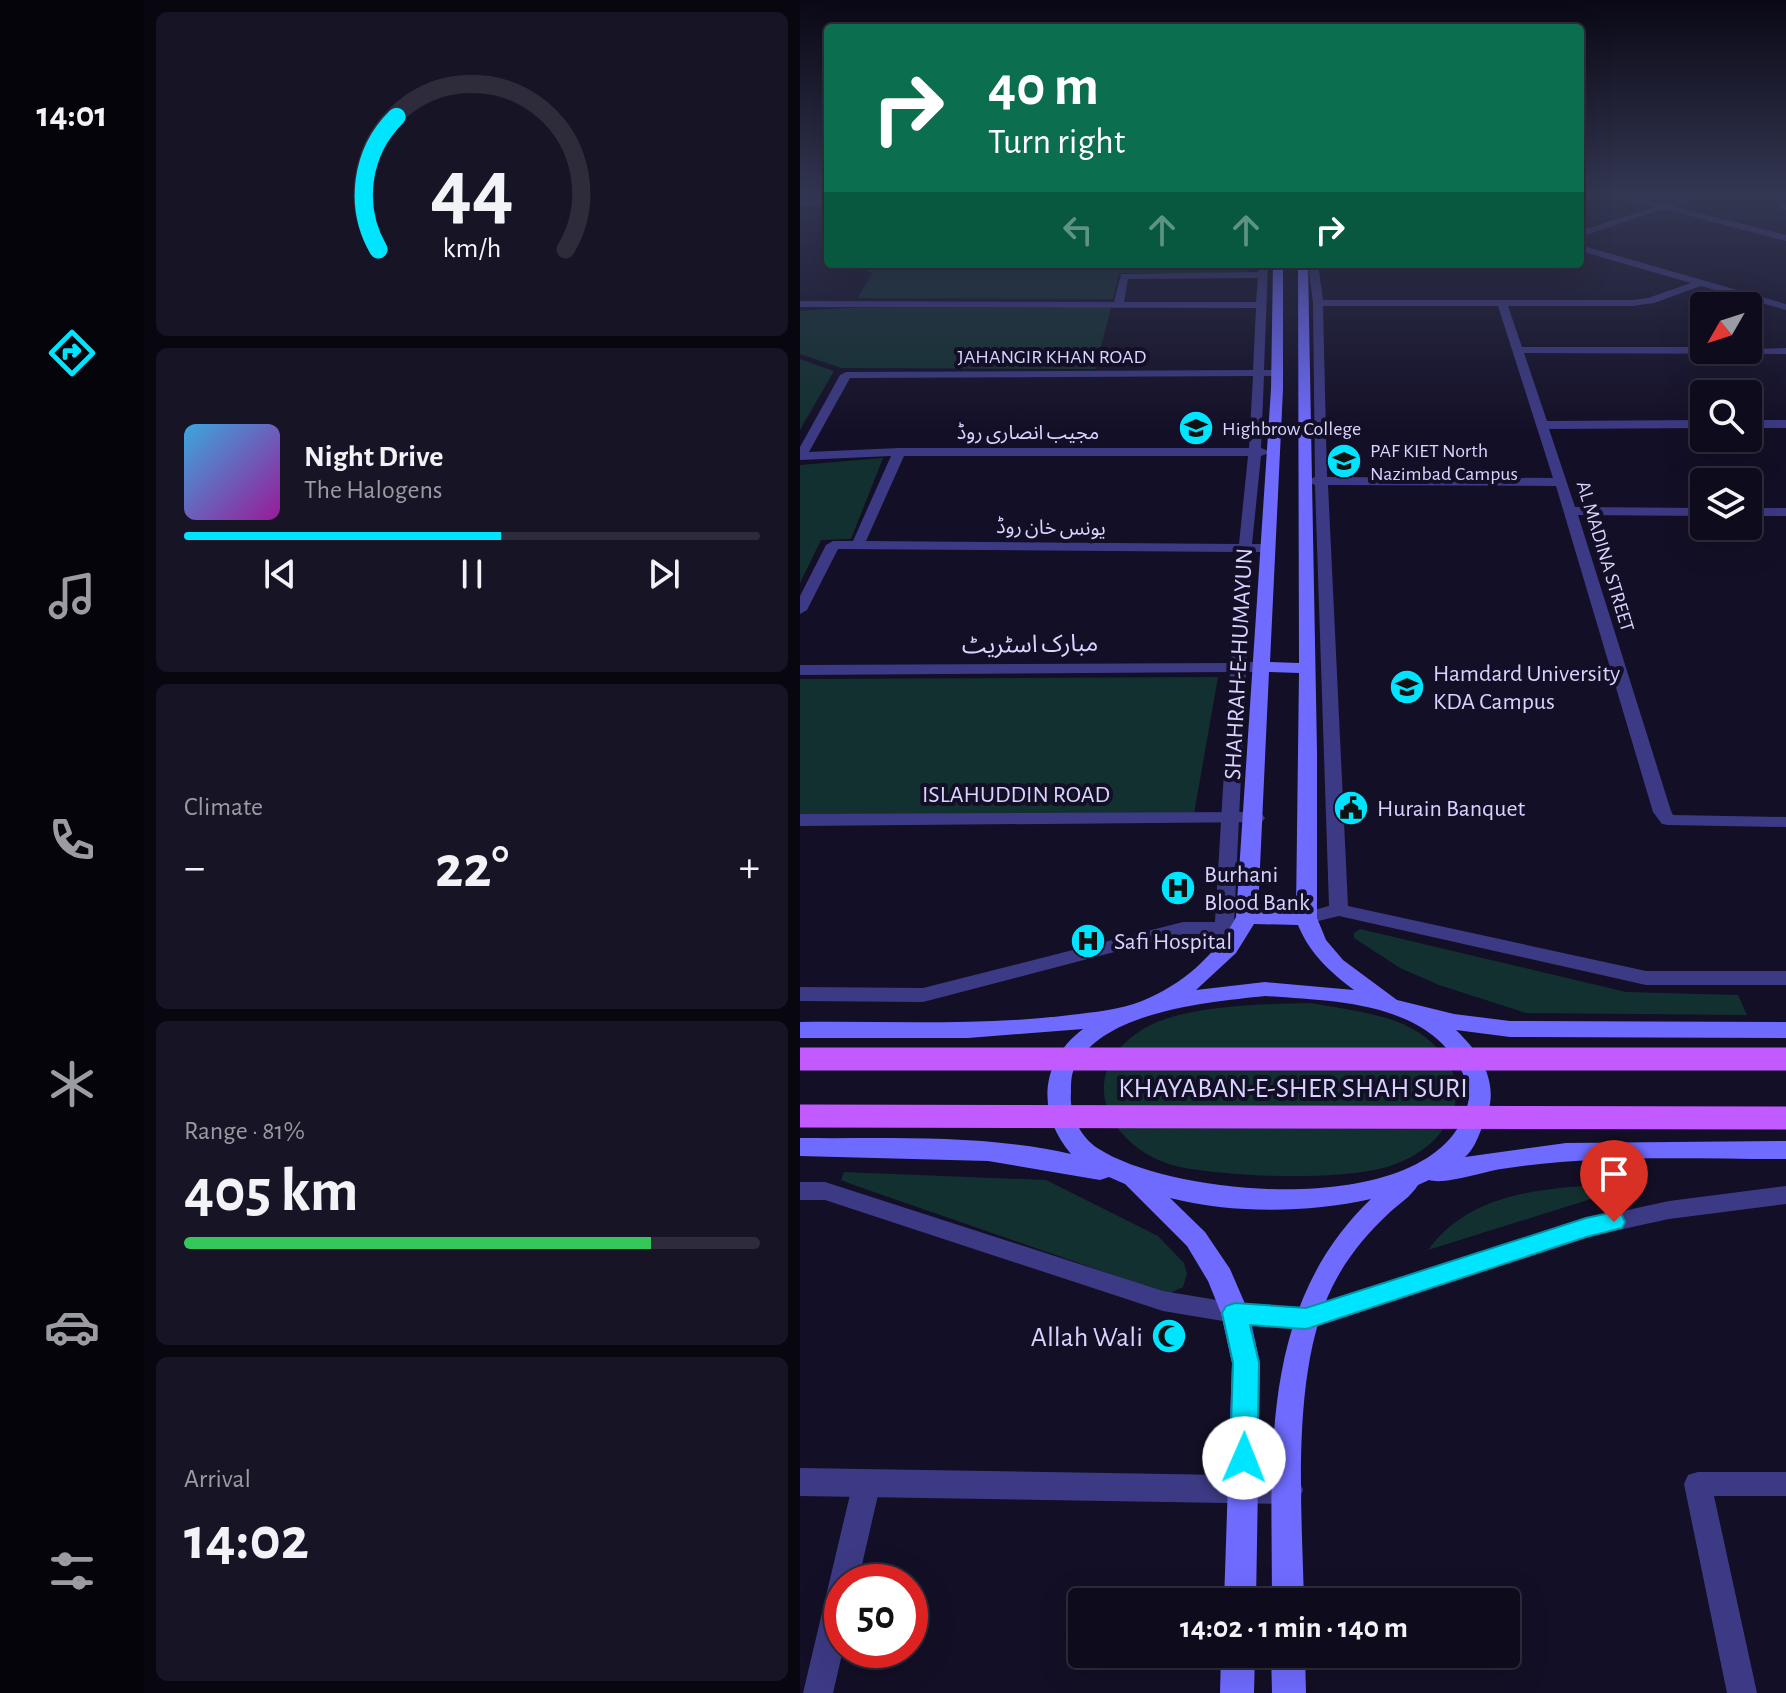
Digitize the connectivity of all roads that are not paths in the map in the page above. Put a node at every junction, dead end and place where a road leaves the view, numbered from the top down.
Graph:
1 (1170, 274) edge
2 (1262, 274) edge
3 (1278, 274) edge
4 (1303, 274) edge
5 (1314, 274) edge
6 (1669, 274) edge
7 (1700, 283) junction
8 (1318, 303) junction
9 (800, 304) edge
10 (1119, 304) junction
11 (1502, 304) junction
12 (1261, 305) junction
13 (1786, 307) edge
14 (1517, 350) junction
15 (1786, 351) edge
16 (1278, 373) junction
17 (1257, 374) junction
18 (1690, 424) edge
19 (1762, 424) edge
20 (1786, 424) edge
21 (1541, 425) junction
22 (899, 452) junction
23 (1264, 452) junction
24 (801, 456) edge
25 (1313, 481) junction
26 (1561, 482) junction
27 (1570, 511) junction
28 (1690, 512) edge
29 (1762, 512) edge
30 (1786, 512) edge
31 (858, 545) junction
32 (1268, 548) junction
33 (1245, 549) junction
34 (800, 610) edge
35 (1237, 665) junction
36 (1260, 667) junction
37 (1307, 668) junction
38 (800, 670) edge
39 (1255, 818) junction
40 (1232, 819) junction
41 (800, 820) edge
42 (1786, 822) edge
43 (1339, 910) junction
44 (1306, 918) junction
45 (1238, 925) junction
46 (1786, 978) edge
47 (800, 994) edge
48 (1390, 1006) junction
49 (1137, 1011) junction
50 (800, 1030) edge
51 (1786, 1030) edge
52 (800, 1059) edge
53 (1786, 1059) edge
54 (800, 1116) edge
55 (1786, 1118) edge
56 (800, 1147) edge
57 (1786, 1150) edge
58 (1133, 1178) junction
59 (1410, 1180) junction
60 (800, 1191) edge
61 (1786, 1195) edge
62 (1235, 1313) junction
63 (1306, 1319) junction
64 (800, 1482) edge
65 (867, 1482) junction
66 (1786, 1484) edge
67 (1243, 1490) junction
68 (1288, 1490) junction
69 (848, 1564) edge
70 (1240, 1588) edge
71 (1288, 1588) edge
72 (824, 1667) edge
73 (1238, 1668) edge
74 (1288, 1668) edge
75 (818, 1693) edge
76 (1237, 1693) edge
77 (1289, 1693) edge
78 (1742, 1693) edge

1 - 10 street
2 - 12 street
3 - 16 main road, SHAHRAH-E-HUMAYUN
4 - 25 main road
5 - 8 street
6 - 7 street
7 - 11 street
7 - 13 street
8 - 11 street
8 - 25 street
9 - 10 street
10 - 12 street
11 - 14 street, AL MADINA STREET
12 - 17 street
14 - 15 street
14 - 21 street, AL MADINA STREET
16 - 17 street, JAHANGIR KHAN ROAD
16 - 23 main road, SHAHRAH-E-HUMAYUN
17 - 23 street
17 - 24 street, JAHANGIR KHAN ROAD
18 - 21 street
19 - 20 street
21 - 26 street, AL MADINA STREET
22 - 23 street, مجیب انصاری روڈ
22 - 24 street, مجیب انصاری روڈ
22 - 31 street
23 - 32 main road, SHAHRAH-E-HUMAYUN
23 - 33 street
25 - 26 street
25 - 37 main road
25 - 43 street
26 - 27 street, AL MADINA STREET
27 - 28 street
27 - 42 street, AL MADINA STREET
29 - 30 street
31 - 33 street, یونس خان روڈ
31 - 34 street, یونس خان روڈ
32 - 33 street, یونس خان روڈ
32 - 36 main road, SHAHRAH-E-HUMAYUN
33 - 35 street
35 - 36 street, مبارک اسٹریٹ
35 - 38 street, مبارک اسٹریٹ
35 - 40 street
36 - 37 main road
36 - 39 main road, SHAHRAH-E-HUMAYUN
37 - 44 main road
39 - 40 street, ISLAHUDDIN ROAD
39 - 45 main road, SHAHRAH-E-HUMAYUN
40 - 41 street, ISLAHUDDIN ROAD
40 - 45 street
43 - 44 street
43 - 46 street
44 - 45 main road
44 - 48 main road
45 - 47 street
45 - 49 main road
48 - 49 main road
48 - 51 main road
48 - 59 main road
49 - 50 main road
49 - 58 main road
52 - 53 main road, KHAYABAN-E-SHER SHAH SURI, bridge
54 - 55 main road, KHAYABAN-E-SHER SHAH SURI, bridge
56 - 58 main road
57 - 59 main road
58 - 59 main road
58 - 62 main road
59 - 63 main road
60 - 62 street
61 - 63 street
62 - 63 street
62 - 67 main road
63 - 68 main road
64 - 65 street
65 - 67 street
65 - 69 street
66 - 78 street
67 - 68 street
67 - 70 main road
68 - 71 main road
72 - 75 street
73 - 76 main road
74 - 77 main road

